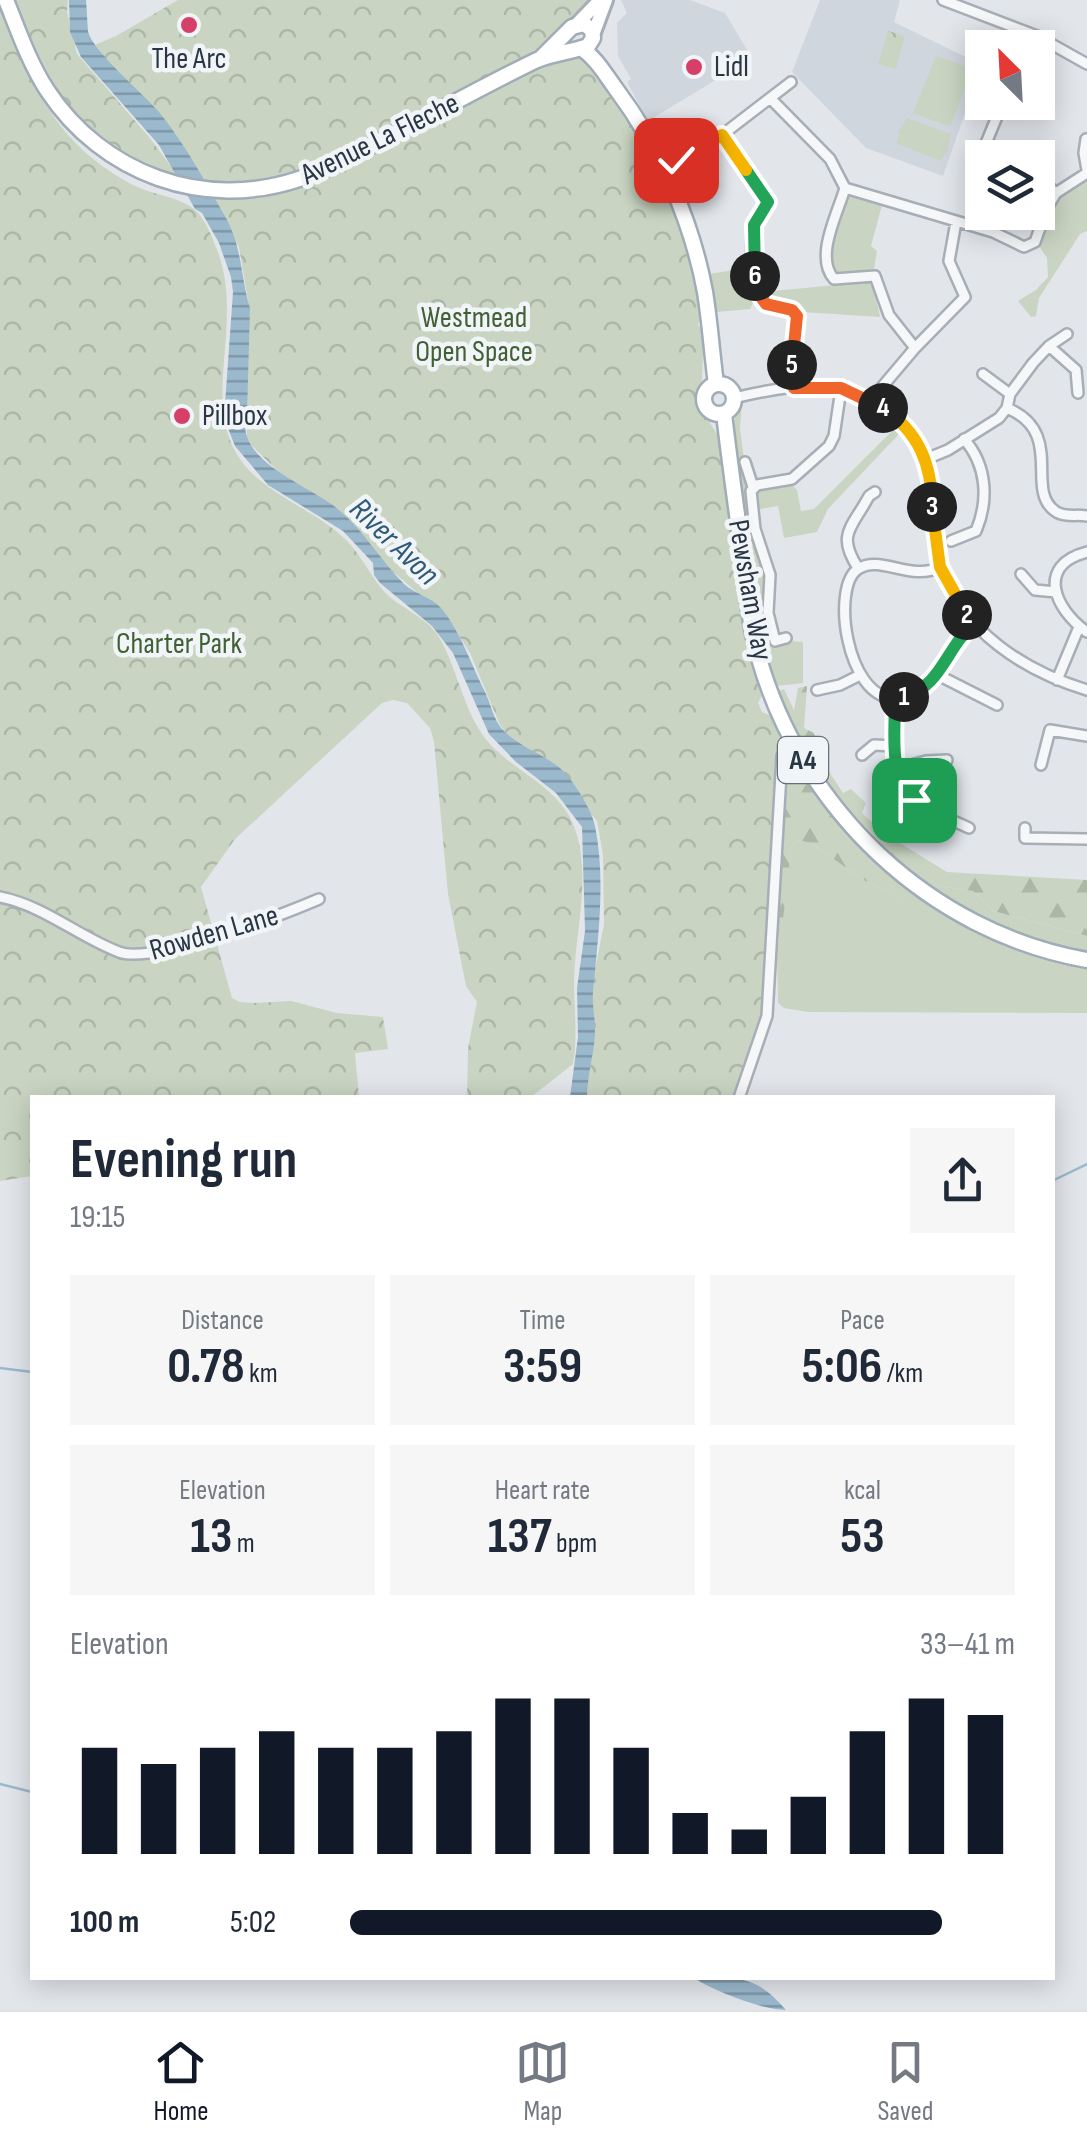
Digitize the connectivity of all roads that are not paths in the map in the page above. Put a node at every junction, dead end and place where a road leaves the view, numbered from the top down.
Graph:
1 (6, 0) edge
2 (603, 0) edge
3 (942, 0) edge
4 (573, 27) junction
5 (586, 43) junction
6 (540, 59) junction
7 (1087, 64) edge
8 (791, 82) dead end
9 (771, 99) junction
10 (722, 135) junction
11 (1085, 137) edge
12 (669, 148) dead end
13 (676, 160) junction
14 (1087, 172) edge
15 (686, 179) dead end
16 (846, 188) junction
17 (1056, 193) edge
18 (956, 222) junction
19 (965, 224) edge
20 (986, 230) edge
21 (1039, 230) edge
22 (1046, 230) edge
23 (1053, 232) dead end
24 (1067, 334) dead end
25 (1049, 346) junction
26 (915, 348) junction
27 (988, 375) dead end
28 (716, 384) junction
29 (1081, 387) edge
30 (794, 388) junction
31 (841, 388) junction
32 (1010, 394) junction
33 (734, 398) junction
34 (871, 400) junction
35 (1007, 408) junction
36 (724, 414) junction
37 (964, 439) junction
38 (926, 459) junction
39 (745, 462) dead end
40 (754, 487) junction
41 (871, 492) dead end
42 (1087, 516) edge
43 (959, 542) dead end
44 (1087, 552) edge
45 (940, 567) junction
46 (858, 568) junction
47 (1027, 575) dead end
48 (1056, 592) junction
49 (974, 624) junction
50 (1083, 629) edge
51 (786, 638) dead end
52 (858, 676) junction
53 (938, 676) junction
54 (1057, 680) junction
55 (817, 690) dead end
56 (1087, 690) edge
57 (894, 698) junction
58 (996, 705) dead end
59 (1087, 736) edge
60 (894, 746) junction
61 (795, 748) junction
62 (862, 755) dead end
63 (942, 758) dead end
64 (1041, 765) dead end
65 (896, 769) junction
66 (969, 828) dead end
67 (1023, 834) dead end
68 (1087, 839) edge
69 (0, 897) edge
70 (319, 899) dead end
71 (1087, 960) edge
72 (740, 1095) edge

1 - 6 main road, Avenue La Fleche
2 - 4 street, Avenue La Fleche
2 - 5 street, Avenue La Fleche
3 - 7 street
4 - 5 main road, A4
4 - 5 main road, A4
4 - 6 main road, Avenue La Fleche
5 - 6 main road, Avenue La Fleche
5 - 28 main road, A4
8 - 9 street
9 - 10 street
9 - 16 street
10 - 13 street
10 - 30 street
11 - 14 street
12 - 13 street
13 - 15 street
14 - 17 street
16 - 18 street
16 - 26 street
18 - 19 street
18 - 26 street
20 - 21 street
22 - 23 street
24 - 25 street
25 - 29 street
25 - 32 street
26 - 34 street
27 - 32 street
28 - 33 main road
28 - 36 main road, A4
30 - 31 street
30 - 33 street
31 - 34 street
31 - 40 street
32 - 35 street
33 - 36 main road
34 - 38 street
35 - 37 street
35 - 42 street
36 - 61 main road, Pewsham Way / A4
37 - 38 street
37 - 43 street
38 - 45 street
39 - 40 street
40 - 51 street
41 - 46 street
44 - 48 street
45 - 46 street
45 - 49 street
46 - 52 street
47 - 48 street
48 - 50 street
49 - 53 street
49 - 54 street
50 - 54 street
52 - 55 street
52 - 57 street
53 - 57 street
53 - 58 street
54 - 56 street
57 - 60 street
59 - 64 street
60 - 62 street
60 - 65 street
61 - 71 main road, Pewsham Way / A4
61 - 72 street
63 - 65 street
65 - 66 street
67 - 68 street
69 - 70 street, Rowden Lane

